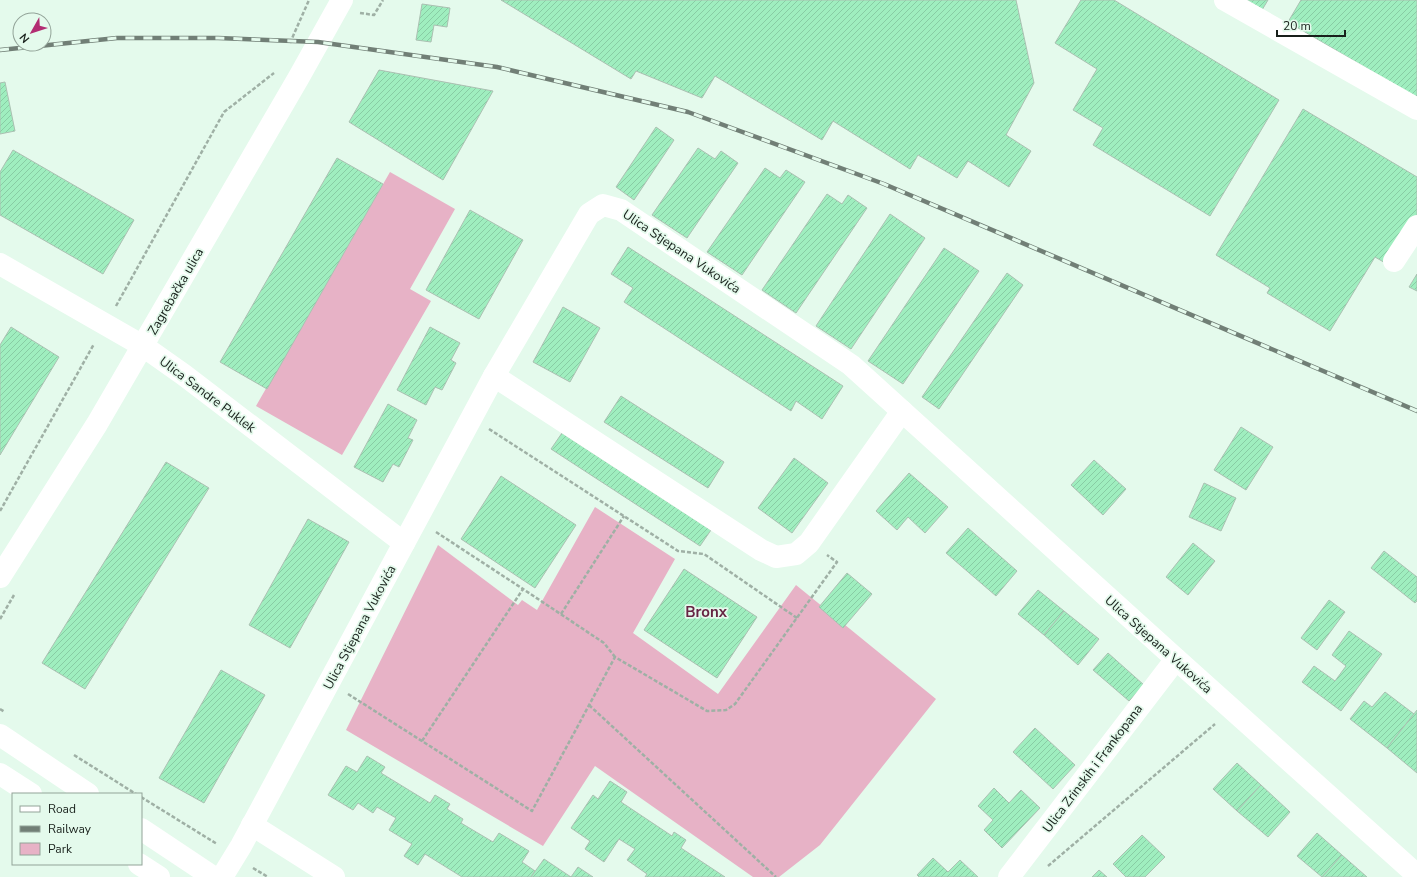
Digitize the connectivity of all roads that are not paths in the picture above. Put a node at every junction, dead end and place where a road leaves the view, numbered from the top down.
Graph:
1 (1225, 0) edge
2 (349, 6) edge
3 (1417, 109) edge
4 (1417, 226) edge
5 (1394, 261) dead end
6 (2, 269) edge
7 (143, 346) junction
8 (494, 376) junction
9 (902, 411) junction
10 (404, 543) junction
11 (0, 577) edge
12 (1176, 660) junction
13 (0, 735) edge
14 (0, 774) edge
15 (29, 793) edge
16 (87, 793) edge
17 (252, 825) junction
18 (142, 830) edge
19 (141, 865) edge
20 (1417, 875) edge
21 (159, 877) edge
22 (213, 877) edge
23 (222, 877) edge
24 (334, 877) edge
25 (1009, 877) edge

1 - 3 street
2 - 7 street, Zagrebačka ulica
4 - 5 street
6 - 7 street, Ulica Sandre Puklek
7 - 10 street, Ulica Sandre Puklek
7 - 11 street, Zagrebačka ulica
8 - 9 street
8 - 9 street, Ulica Stjepana Vukovića
8 - 10 street, Ulica Stjepana Vukovića
9 - 12 street, Ulica Stjepana Vukovića
10 - 17 street, Ulica Stjepana Vukovića
12 - 20 street, Ulica Stjepana Vukovića
12 - 25 street, Ulica Zrinskih i Frankopana
13 - 16 street
14 - 15 street
17 - 23 street, Ulica Stjepana Vukovića
17 - 24 street
18 - 22 street
19 - 21 street

